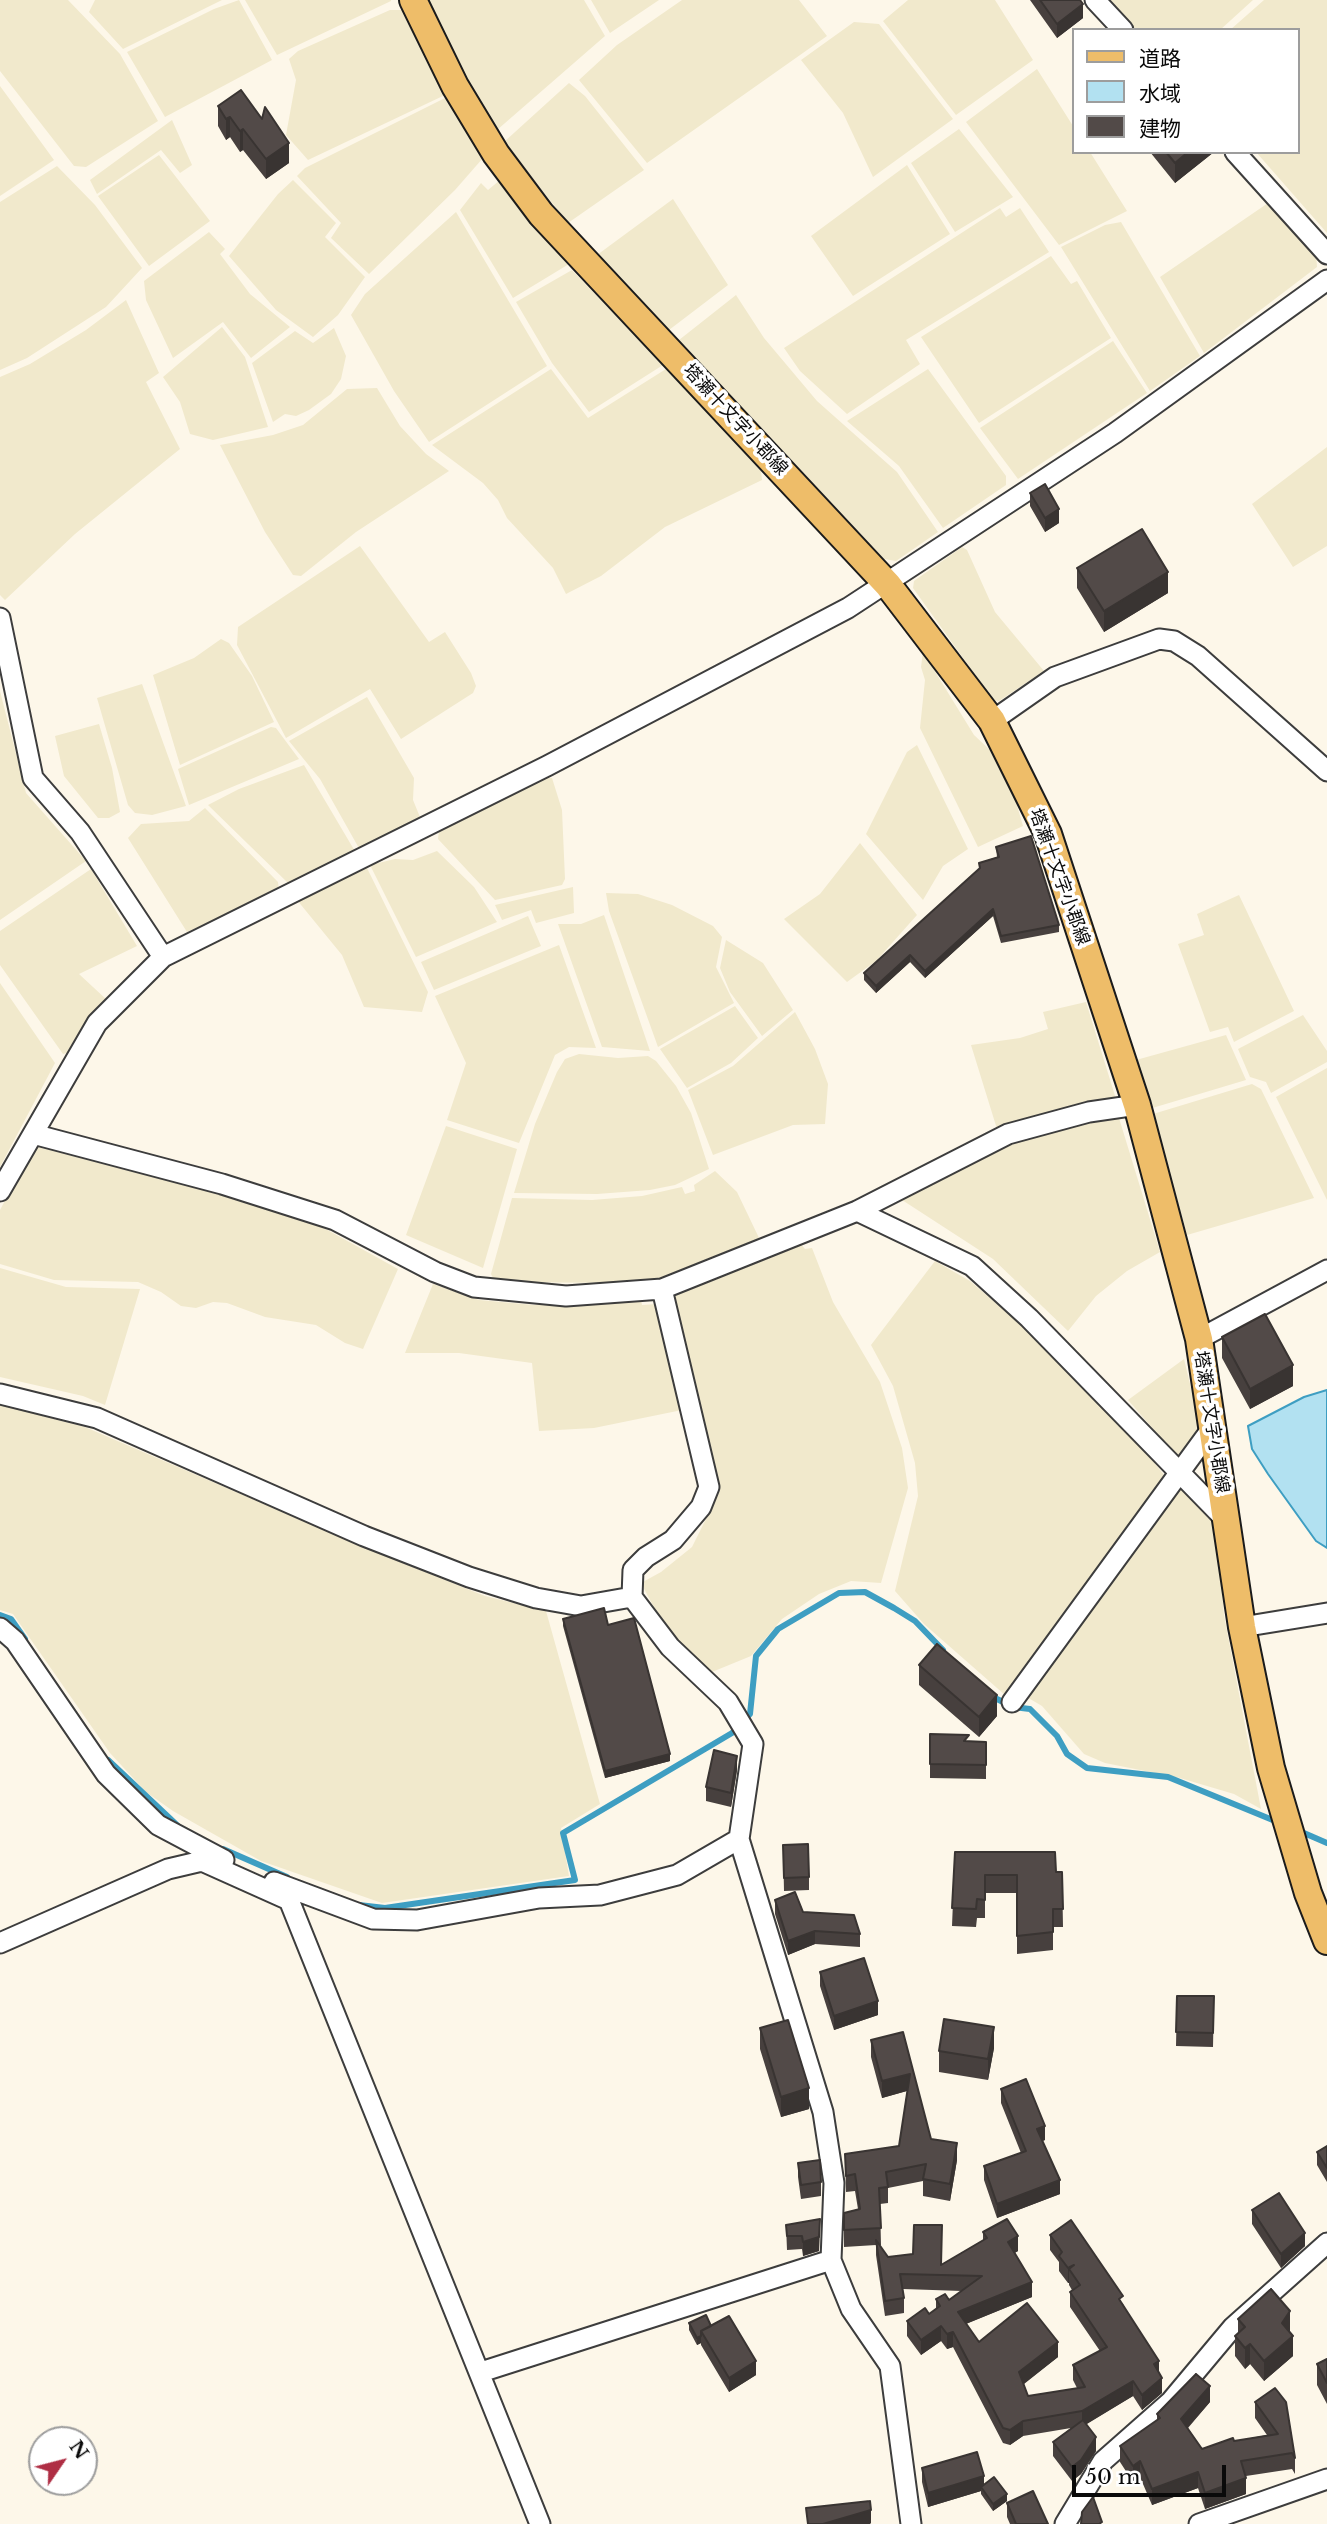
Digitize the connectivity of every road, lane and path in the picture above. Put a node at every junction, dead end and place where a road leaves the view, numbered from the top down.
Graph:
1 (413, 0) edge
2 (1095, 0) edge
3 (1121, 28) edge
4 (1237, 154) edge
5 (1327, 254) edge
6 (1327, 279) edge
7 (888, 585) junction
8 (0, 618) edge
9 (992, 721) junction
10 (1327, 771) edge
11 (163, 957) junction
12 (1137, 1105) junction
13 (33, 1134) junction
14 (0, 1191) edge
15 (857, 1211) junction
16 (1327, 1269) edge
17 (662, 1289) junction
18 (1199, 1339) junction
19 (0, 1394) edge
20 (1212, 1428) junction
21 (1181, 1473) junction
22 (1226, 1520) junction
23 (632, 1597) junction
24 (1327, 1613) edge
25 (1242, 1627) junction
26 (0, 1628) edge
27 (1012, 1702) dead end
28 (739, 1839) junction
29 (243, 1874) junction
30 (1327, 1941) edge
31 (0, 1943) edge
32 (1327, 2243) edge
33 (831, 2260) junction
34 (481, 2372) junction
35 (1327, 2479) edge
36 (540, 2524) edge
37 (911, 2524) edge
38 (1065, 2524) edge
39 (1199, 2524) edge

1 - 7 main road, 塔瀬十文字小郡線
2 - 3 street
4 - 5 street
6 - 7 street
7 - 9 main road, 塔瀬十文字小郡線
7 - 11 street
8 - 11 street
9 - 10 street
9 - 12 main road, 塔瀬十文字小郡線
11 - 13 street
12 - 15 street
12 - 18 main road, 塔瀬十文字小郡線
13 - 14 street
13 - 17 street
15 - 17 street
15 - 21 street
16 - 18 street
17 - 23 street
18 - 20 main road, 塔瀬十文字小郡線
19 - 23 street
20 - 21 street
20 - 22 main road, 塔瀬十文字小郡線
21 - 22 street
21 - 27 street
22 - 25 main road, 塔瀬十文字小郡線
23 - 28 street
24 - 25 street
25 - 30 main road, 塔瀬十文字小郡線
26 - 29 street
28 - 29 street
28 - 33 street
29 - 31 street
29 - 34 street
32 - 38 street
33 - 34 street
33 - 37 street
34 - 36 street
35 - 39 street

